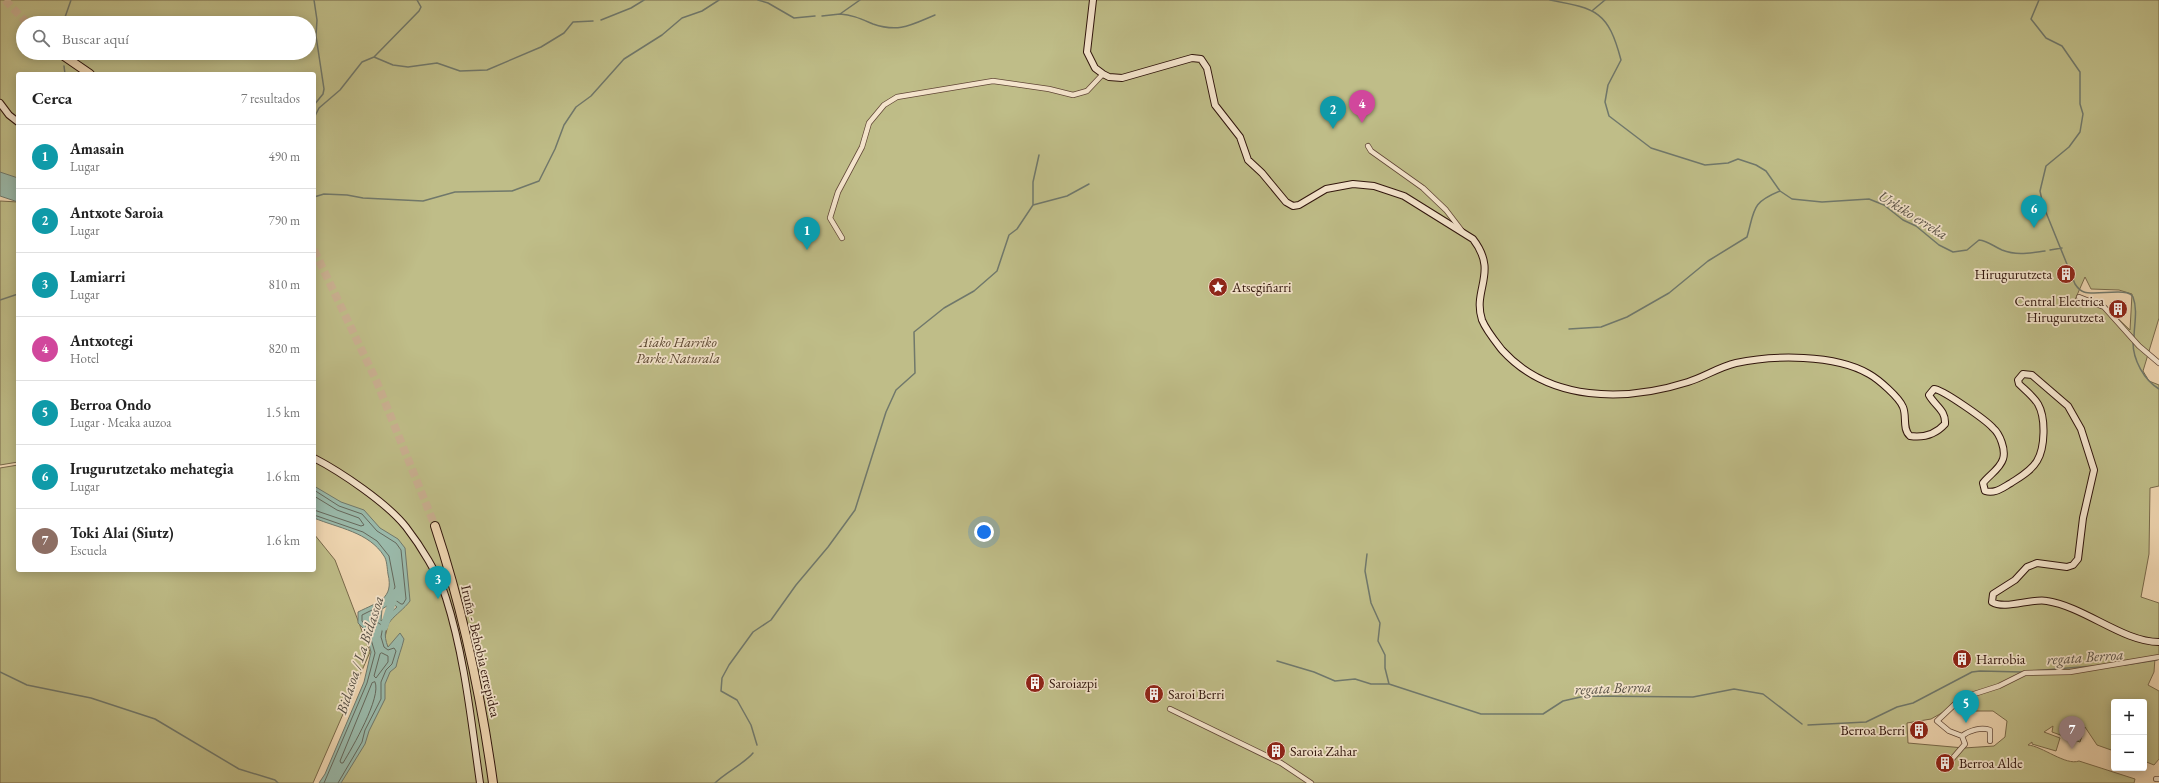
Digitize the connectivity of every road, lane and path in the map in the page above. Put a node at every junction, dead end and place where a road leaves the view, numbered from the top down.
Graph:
1 (1094, 0) edge
2 (70, 60) edge
3 (87, 72) edge
4 (1103, 74) junction
5 (0, 103) edge
6 (16, 120) edge
7 (1368, 146) dead end
8 (1462, 231) junction
9 (842, 238) dead end
10 (2079, 297) dead end
11 (2159, 363) edge
12 (316, 459) edge
13 (435, 526) tunnel mouth
14 (2159, 642) edge
15 (2159, 657) edge
16 (1170, 709) dead end
17 (1962, 736) junction
18 (1990, 741) dead end
19 (1952, 759) dead end
20 (480, 783) edge
21 (493, 783) edge
22 (1311, 783) edge

1 - 4 street
2 - 3 highway
4 - 8 street
4 - 9 street
5 - 6 street
7 - 8 street
8 - 14 street
10 - 11 street
12 - 20 street
13 - 21 highway, Iruña - Behobia errepidea
15 - 17 street
16 - 22 street
17 - 18 street
17 - 19 street

